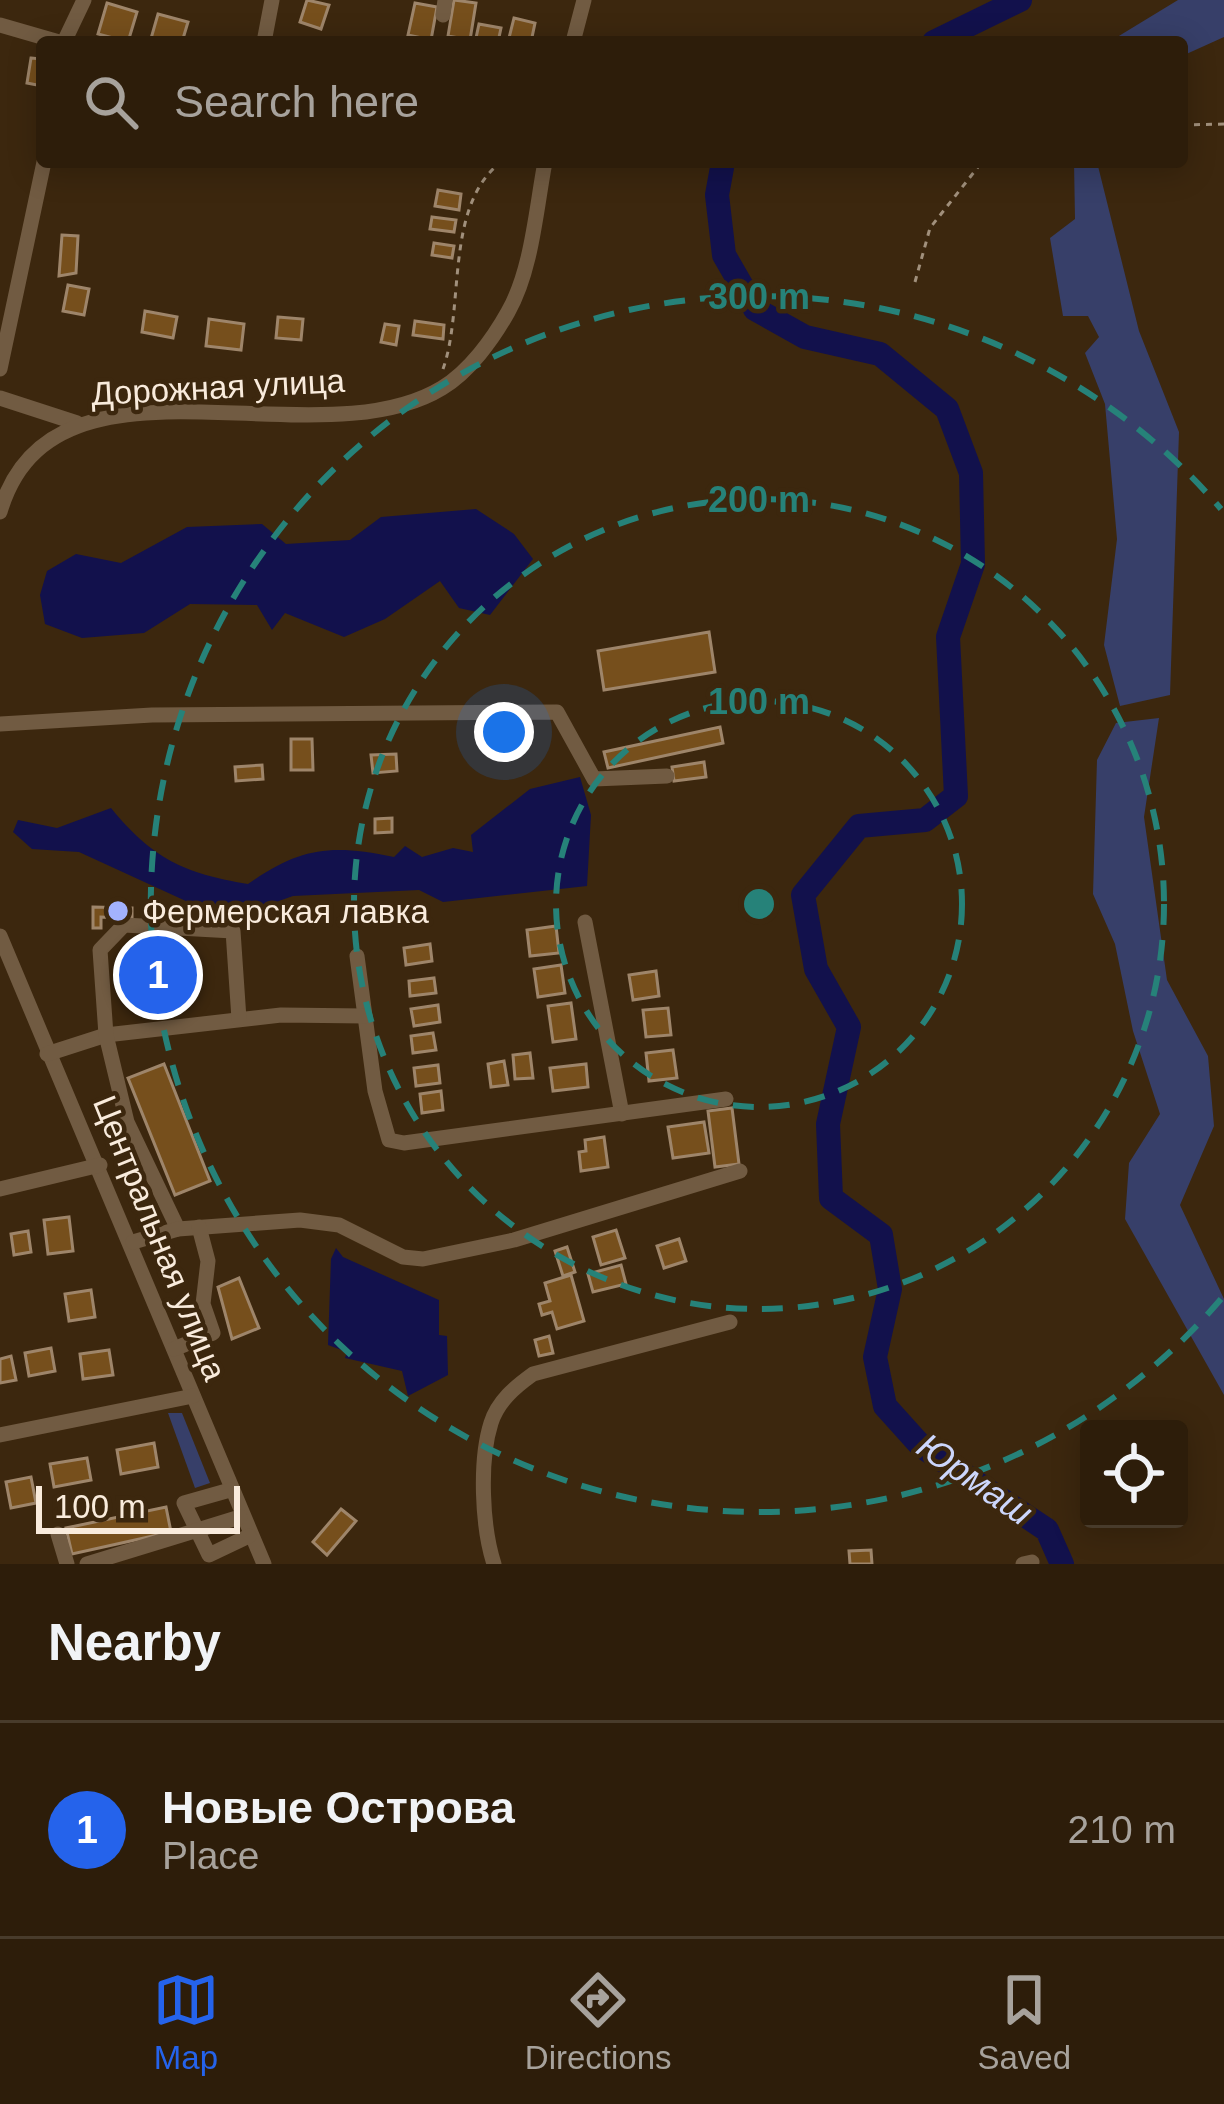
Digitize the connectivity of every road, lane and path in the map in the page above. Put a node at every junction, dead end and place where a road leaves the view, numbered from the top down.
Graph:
1 (84, 0) edge
2 (272, 0) edge
3 (584, 0) edge
4 (0, 25) edge
5 (40, 36) edge
6 (65, 36) edge
7 (265, 36) edge
8 (575, 36) edge
9 (1224, 124) edge
10 (1188, 125) edge
11 (43, 168) edge
12 (496, 168) edge
13 (544, 168) edge
14 (977, 168) edge
15 (915, 282) dead end
16 (0, 369) edge
17 (434, 392) junction
18 (0, 398) edge
19 (77, 423) junction
20 (0, 512) edge
21 (0, 724) edge
22 (667, 776) dead end
23 (585, 922) dead end
24 (0, 935) edge
25 (357, 956) dead end
26 (364, 1016) junction
27 (239, 1019) junction
28 (106, 1035) junction
29 (47, 1054) junction
30 (726, 1099) dead end
31 (622, 1114) junction
32 (100, 1165) junction
33 (740, 1171) dead end
34 (0, 1189) edge
35 (199, 1227) junction
36 (178, 1229) junction
37 (133, 1242) junction
38 (730, 1322) dead end
39 (174, 1348) junction
40 (193, 1396) junction
41 (0, 1435) edge
42 (230, 1490) junction
43 (240, 1517) junction
44 (58, 1534) dead end
45 (199, 1534) junction
46 (249, 1536) junction
47 (67, 1564) edge
48 (87, 1564) edge
49 (264, 1564) edge
50 (494, 1564) edge

1 - 6 street
2 - 7 street
3 - 8 street
4 - 5 street
9 - 10 path
11 - 16 street
12 - 17 path
13 - 17 street
14 - 15 path
17 - 19 street, Дорожная улица
18 - 19 street
19 - 20 street, Дорожная улица
21 - 22 street
23 - 31 street
24 - 29 street, Центральная улица
25 - 26 street
26 - 27 street
26 - 31 street
27 - 28 street
27 - 28 street
28 - 29 street
28 - 36 street
29 - 32 street, Центральная улица
30 - 31 street
32 - 34 street
32 - 37 street, Центральная улица
33 - 35 street
35 - 36 street
35 - 39 street
36 - 37 street
37 - 39 street, Центральная улица
38 - 50 street
39 - 40 street, Центральная улица
40 - 41 street
40 - 42 street, Центральная улица
42 - 43 street, Центральная улица
42 - 45 street
43 - 45 street
43 - 46 street, Центральная улица
44 - 47 street
45 - 46 street
45 - 48 street
46 - 49 street, Центральная улица

